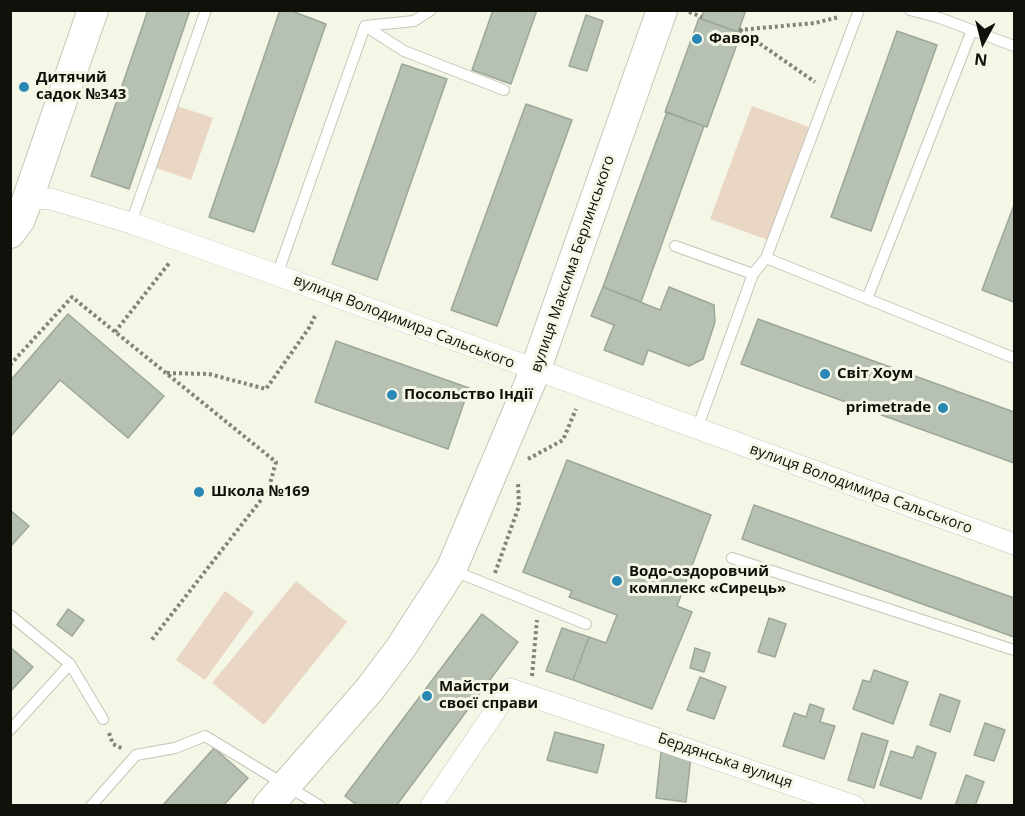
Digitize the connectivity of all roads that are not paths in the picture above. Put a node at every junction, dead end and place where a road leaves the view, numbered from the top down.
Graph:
1 (93, 10) edge
2 (206, 10) edge
3 (431, 10) edge
4 (910, 10) edge
5 (675, 11) edge
6 (858, 11) edge
7 (942, 14) edge
8 (365, 26) junction
9 (972, 30) junction
10 (1014, 46) edge
11 (504, 90) dead end
12 (24, 198) junction
13 (130, 224) junction
14 (10, 233) edge
15 (675, 246) dead end
16 (766, 258) junction
17 (277, 274) junction
18 (753, 274) junction
19 (867, 299) junction
20 (1014, 358) edge
21 (535, 371) junction
22 (697, 429) junction
23 (1014, 544) edge
24 (732, 558) dead end
25 (451, 570) junction
26 (10, 615) edge
27 (586, 624) dead end
28 (1014, 650) edge
29 (70, 664) junction
30 (103, 718) road end
31 (10, 730) edge
32 (277, 794) edge
33 (91, 806) edge
34 (320, 806) edge
35 (431, 806) edge
36 (854, 806) edge

1 - 12 street
2 - 13 lane
3 - 8 lane
4 - 7 lane
5 - 21 street, вулиця Максима Берлинського
6 - 16 lane
7 - 9 lane
8 - 11 lane
8 - 17 lane
9 - 10 lane
9 - 19 lane
12 - 13 street, вулиця Володимира Сальського
12 - 14 street
13 - 17 street, вулиця Володимира Сальського
15 - 18 lane
16 - 18 lane
16 - 19 lane
17 - 21 street, вулиця Володимира Сальського
18 - 22 lane
19 - 20 lane
21 - 22 street, вулиця Володимира Сальського
21 - 25 street, вулиця Максима Берлинського
22 - 23 street, вулиця Володимира Сальського
24 - 28 lane
25 - 27 lane
25 - 32 street, вулиця Максима Берлинського
26 - 29 lane
29 - 30 lane
29 - 31 lane
32 - 33 lane
32 - 34 lane
35 - 36 street, Бердянська вулиця

